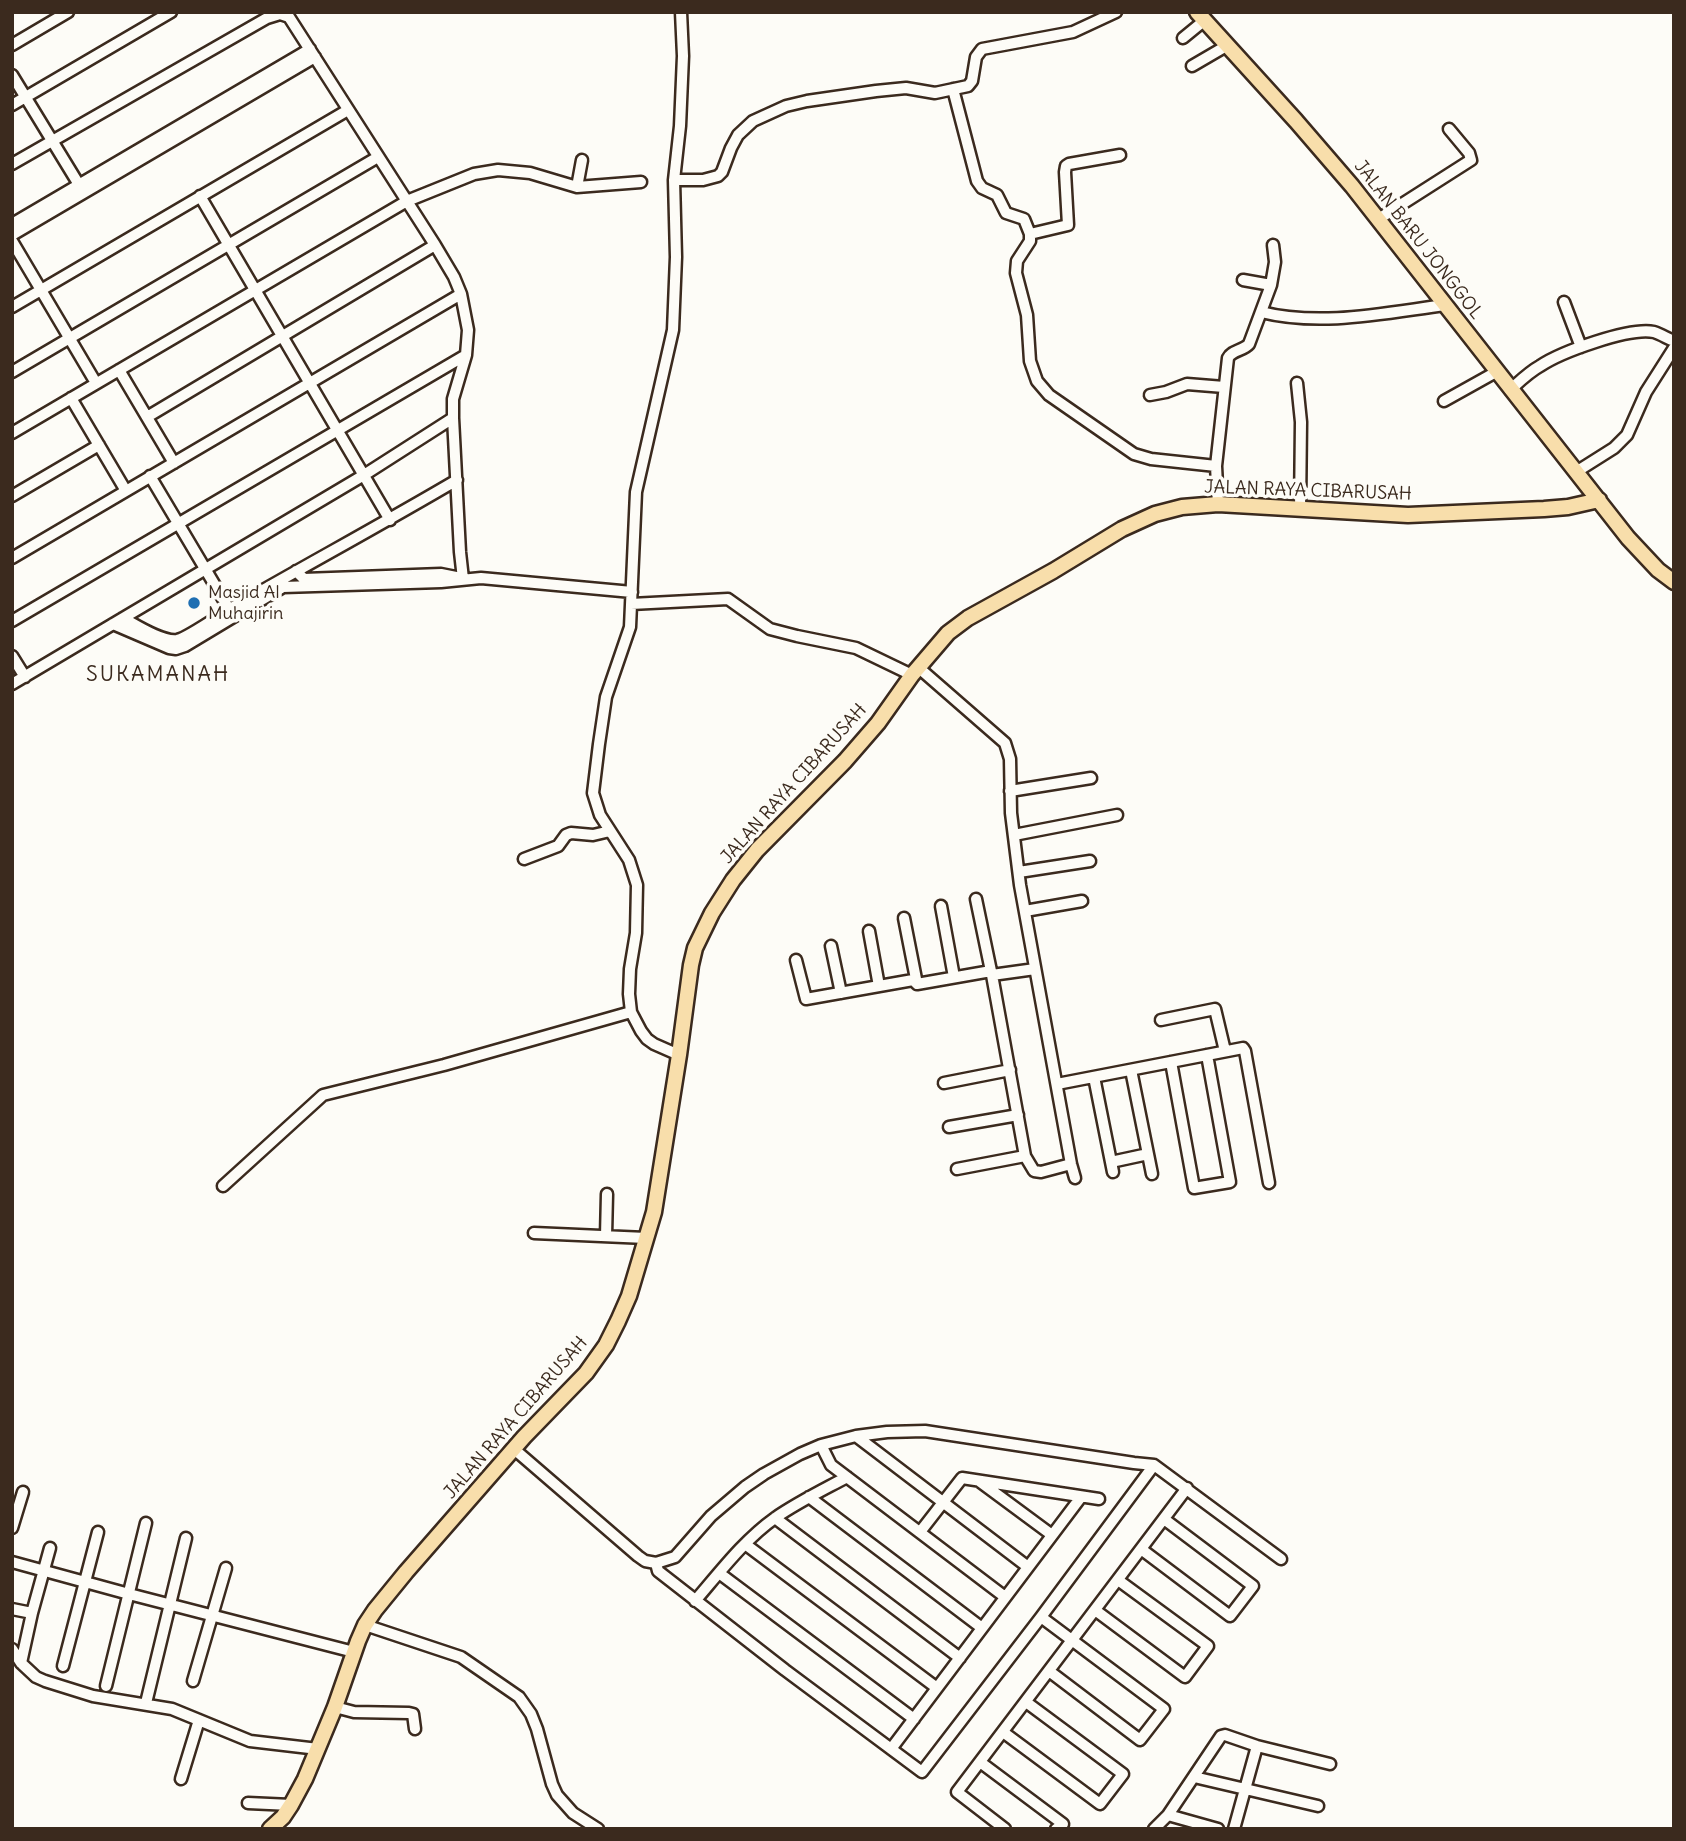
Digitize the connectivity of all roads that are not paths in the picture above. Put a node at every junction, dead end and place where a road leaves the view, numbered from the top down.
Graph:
1 (68, 12) edge
2 (171, 12) edge
3 (681, 12) edge
4 (1116, 12) edge
5 (1201, 16) edge
6 (1183, 38) dead end
7 (12, 45) edge
8 (1228, 45) junction
9 (312, 53) junction
10 (1192, 66) dead end
11 (12, 75) edge
12 (953, 89) junction
13 (26, 97) junction
14 (12, 105) edge
15 (348, 110) junction
16 (1449, 129) dead end
17 (52, 140) junction
18 (1120, 155) dead end
19 (378, 158) junction
20 (582, 160) dead end
21 (12, 164) edge
22 (674, 180) junction
23 (641, 182) dead end
24 (577, 187) junction
25 (82, 189) junction
26 (200, 196) junction
27 (407, 201) junction
28 (1377, 220) junction
29 (12, 224) edge
30 (1030, 234) junction
31 (12, 235) edge
32 (12, 241) edge
33 (229, 245) junction
34 (435, 245) junction
35 (1273, 245) dead end
36 (1243, 280) dead end
37 (1271, 285) junction
38 (41, 290) junction
39 (255, 290) junction
40 (461, 295) junction
41 (1564, 302) dead end
42 (1445, 305) junction
43 (12, 307) edge
44 (1261, 312) junction
45 (282, 336) junction
46 (70, 338) junction
47 (1674, 341) edge
48 (1581, 347) junction
49 (1674, 348) edge
50 (466, 355) junction
51 (119, 370) junction
52 (12, 372) edge
53 (1496, 372) junction
54 (96, 383) junction
55 (310, 383) junction
56 (1297, 383) dead end
57 (1224, 387) junction
58 (1510, 390) junction
59 (1150, 395) dead end
60 (71, 398) junction
61 (1444, 401) dead end
62 (146, 416) junction
63 (453, 418) junction
64 (337, 430) junction
65 (12, 433) edge
66 (99, 445) junction
67 (174, 463) junction
68 (1216, 466) junction
69 (1576, 472) junction
70 (363, 475) junction
71 (150, 477) junction
72 (457, 480) junction
73 (126, 491) junction
74 (12, 496) edge
75 (1599, 500) junction
76 (1218, 504) junction
77 (1300, 510) junction
78 (390, 520) junction
79 (178, 523) junction
80 (12, 558) edge
81 (205, 569) junction
82 (296, 571) junction
83 (463, 579) junction
84 (1674, 582) edge
85 (632, 592) junction
86 (631, 604) junction
87 (229, 609) junction
88 (123, 618) junction
89 (12, 621) edge
90 (113, 624) junction
91 (12, 656) edge
92 (916, 672) junction
93 (25, 677) junction
94 (12, 684) edge
95 (1091, 778) dead end
96 (1010, 791) junction
97 (1117, 816) dead end
98 (610, 831) junction
99 (1014, 835) junction
100 (524, 859) dead end
101 (1090, 861) dead end
102 (1018, 872) junction
103 (976, 899) dead end
104 (1082, 901) dead end
105 (940, 906) dead end
106 (1024, 911) junction
107 (904, 918) dead end
108 (869, 931) dead end
109 (831, 946) dead end
110 (796, 960) dead end
111 (1035, 969) junction
112 (992, 973) junction
113 (954, 977) junction
114 (917, 984) junction
115 (879, 986) junction
116 (841, 993) junction
117 (631, 1012) junction
118 (1161, 1020) dead end
119 (1226, 1051) junction
120 (679, 1055) junction
121 (1207, 1055) junction
122 (1171, 1062) junction
123 (1010, 1070) junction
124 (1131, 1070) junction
125 (1094, 1077) junction
126 (944, 1083) dead end
127 (1057, 1084) junction
128 (1018, 1115) junction
129 (949, 1127) dead end
130 (1148, 1154) junction
131 (1026, 1156) junction
132 (1071, 1164) junction
133 (957, 1169) dead end
134 (1152, 1174) dead end
135 (1075, 1178) dead end
136 (1269, 1183) dead end
137 (223, 1186) dead end
138 (607, 1194) dead end
139 (534, 1233) dead end
140 (606, 1236) junction
141 (646, 1238) junction
142 (856, 1436) junction
143 (821, 1445) junction
144 (514, 1449) junction
145 (1154, 1465) junction
146 (847, 1477) junction
147 (978, 1480) junction
148 (1187, 1488) junction
149 (23, 1492) dead end
150 (809, 1497) junction
151 (1081, 1497) junction
152 (1099, 1499) dead end
153 (943, 1502) junction
154 (775, 1518) junction
155 (1164, 1519) junction
156 (146, 1524) dead end
157 (12, 1528) edge
158 (98, 1532) dead end
159 (920, 1532) junction
160 (1052, 1535) junction
161 (186, 1538) dead end
162 (745, 1544) junction
163 (50, 1548) dead end
164 (1141, 1549) junction
165 (1282, 1559) dead end
166 (12, 1562) edge
167 (656, 1563) junction
168 (1028, 1567) junction
169 (226, 1568) dead end
170 (44, 1570) junction
171 (719, 1573) junction
172 (1118, 1580) junction
173 (86, 1581) junction
174 (129, 1594) junction
175 (1005, 1597) junction
176 (695, 1601) junction
177 (170, 1604) junction
178 (12, 1609) edge
179 (1095, 1610) junction
180 (32, 1613) junction
181 (212, 1615) junction
182 (1041, 1617) junction
183 (365, 1625) junction
184 (982, 1628) junction
185 (1072, 1640) junction
186 (12, 1649) edge
187 (354, 1652) junction
188 (960, 1658) junction
189 (21, 1663) junction
190 (63, 1666) dead end
191 (1049, 1671) junction
192 (193, 1681) dead end
193 (106, 1686) dead end
194 (937, 1688) junction
195 (1026, 1702) junction
196 (146, 1703) junction
197 (335, 1707) junction
198 (914, 1719) junction
199 (199, 1720) junction
200 (415, 1729) dead end
201 (1003, 1732) junction
202 (1257, 1746) junction
203 (318, 1749) junction
204 (891, 1749) junction
205 (980, 1762) junction
206 (1330, 1764) dead end
207 (1194, 1777) junction
208 (181, 1779) dead end
209 (1245, 1789) junction
210 (248, 1803) dead end
211 (1318, 1806) dead end
212 (1168, 1815) junction
213 (286, 1817) edge
214 (271, 1829) edge
215 (598, 1829) edge
216 (1005, 1829) edge
217 (1056, 1829) edge
218 (1154, 1829) edge
219 (1218, 1829) edge
220 (1234, 1829) edge

1 - 7 street
2 - 13 street
3 - 22 street
4 - 12 street
5 - 6 street
5 - 8 main road, JALAN BARU JONGGOL
8 - 10 street
8 - 28 main road, JALAN BARU JONGGOL
9 - 15 street
9 - 17 street
9 - 25 street
11 - 13 street
12 - 22 street
12 - 30 street
13 - 14 street
13 - 17 street
15 - 19 street
15 - 26 street
16 - 28 street
17 - 21 street
17 - 25 street
18 - 30 street
19 - 27 street
19 - 33 street
20 - 24 street
22 - 85 street
23 - 24 street
24 - 27 street
25 - 29 street
25 - 31 street
26 - 33 street
26 - 38 street
27 - 34 street
27 - 39 street
28 - 42 main road, JALAN BARU JONGGOL
30 - 68 street
32 - 38 street
33 - 39 street
33 - 46 street
34 - 40 street
34 - 45 street
35 - 37 street
36 - 37 street
37 - 44 street
38 - 43 street
38 - 46 street
39 - 45 street
39 - 51 street
40 - 50 street
40 - 55 street
41 - 48 street
42 - 44 street
42 - 53 main road, JALAN BARU JONGGOL
44 - 57 street
45 - 55 street
45 - 62 street
46 - 52 street
46 - 54 street
47 - 48 street
48 - 58 street
49 - 69 street
50 - 63 street
50 - 64 street
51 - 54 street
51 - 62 street
53 - 58 main road, JALAN BARU JONGGOL
53 - 61 street
54 - 60 street
55 - 64 street
55 - 67 street
56 - 77 street
57 - 59 street
57 - 68 street
58 - 69 main road, JALAN BARU JONGGOL
60 - 65 street
60 - 66 street
62 - 67 street
63 - 70 street
63 - 72 street
64 - 70 street
64 - 79 street
66 - 73 street
66 - 74 street
67 - 71 street
68 - 76 street
69 - 75 main road, JALAN BARU JONGGOL
70 - 78 street
70 - 81 street
71 - 73 street
71 - 79 street
72 - 78 street
72 - 83 street
73 - 80 street
75 - 77 main road, JALAN RAYA CIBARUSAH
75 - 84 main road, JALAN BARU JONGGOL
76 - 77 main road, JALAN RAYA CIBARUSAH
76 - 92 main road, JALAN RAYA CIBARUSAH
78 - 82 street
79 - 81 street
79 - 89 street
81 - 87 street
81 - 88 street
82 - 83 street
82 - 87 street
83 - 85 street
83 - 90 street
85 - 86 street
86 - 92 street
86 - 98 street
87 - 88 street
88 - 90 street
90 - 93 street
91 - 93 street
92 - 96 street
92 - 120 main road, JALAN RAYA CIBARUSAH
93 - 94 street
95 - 96 street
96 - 99 street
97 - 99 street
98 - 100 street
98 - 117 street
99 - 102 street
101 - 102 street
102 - 106 street
103 - 112 street
104 - 106 street
105 - 113 street
106 - 111 street
107 - 114 street
108 - 115 street
109 - 116 street
110 - 116 street
111 - 112 street
111 - 127 street
112 - 113 street
112 - 123 street
113 - 114 street
114 - 115 street
115 - 116 street
117 - 120 street
117 - 137 street
118 - 119 street
119 - 121 street
119 - 136 street
120 - 141 main road, JALAN RAYA CIBARUSAH
121 - 122 street
121 - 122 street
122 - 124 street
123 - 126 street
123 - 128 street
124 - 125 street
124 - 130 street
125 - 127 street
125 - 130 street
127 - 132 street
128 - 129 street
128 - 131 street
130 - 134 street
131 - 132 street
131 - 133 street
132 - 135 street
138 - 140 street
139 - 140 street
140 - 141 street
141 - 144 main road, JALAN RAYA CIBARUSAH
142 - 143 street
142 - 145 street
142 - 153 street
143 - 146 street
143 - 167 street
144 - 167 street
144 - 183 main road, JALAN RAYA CIBARUSAH
145 - 148 street
145 - 182 street
146 - 150 street
146 - 159 street
147 - 151 street
147 - 153 street
147 - 160 street
148 - 155 street
148 - 165 street
149 - 157 street
150 - 154 street
150 - 184 street
151 - 152 street
151 - 160 street
153 - 159 street
153 - 168 street
154 - 162 street
154 - 188 street
155 - 164 street
155 - 164 street
156 - 174 street
158 - 173 street
159 - 175 street
160 - 168 street
161 - 177 street
162 - 171 street
162 - 194 street
163 - 170 street
164 - 172 street
166 - 170 street
167 - 176 street
168 - 175 street
169 - 181 street
170 - 173 street
170 - 180 street
171 - 176 street
171 - 198 street
172 - 179 street
172 - 179 street
173 - 174 street
173 - 190 street
174 - 177 street
174 - 193 street
175 - 184 street
176 - 204 street
177 - 181 street
177 - 196 street
178 - 180 street
179 - 185 street
180 - 189 street
181 - 187 street
181 - 192 street
182 - 185 street
182 - 204 street
183 - 187 main road, JALAN RAYA CIBARUSAH
183 - 215 street
184 - 188 street
185 - 191 street
185 - 191 street
186 - 189 street
187 - 197 main road, JALAN RAYA CIBARUSAH
188 - 194 street
189 - 196 street
191 - 195 street
194 - 198 street
195 - 201 street
195 - 201 street
196 - 199 street
197 - 200 street
197 - 203 main road, JALAN RAYA CIBARUSAH
198 - 204 street
199 - 203 street
199 - 208 street
201 - 205 street
202 - 206 street
202 - 207 street
202 - 209 street
203 - 213 main road, JALAN RAYA CIBARUSAH
205 - 216 street
205 - 217 street
207 - 209 street
207 - 212 street
209 - 211 street
209 - 220 street
210 - 213 street
212 - 218 street
212 - 219 street
213 - 214 main road, JALAN RAYA CIBARUSAH

